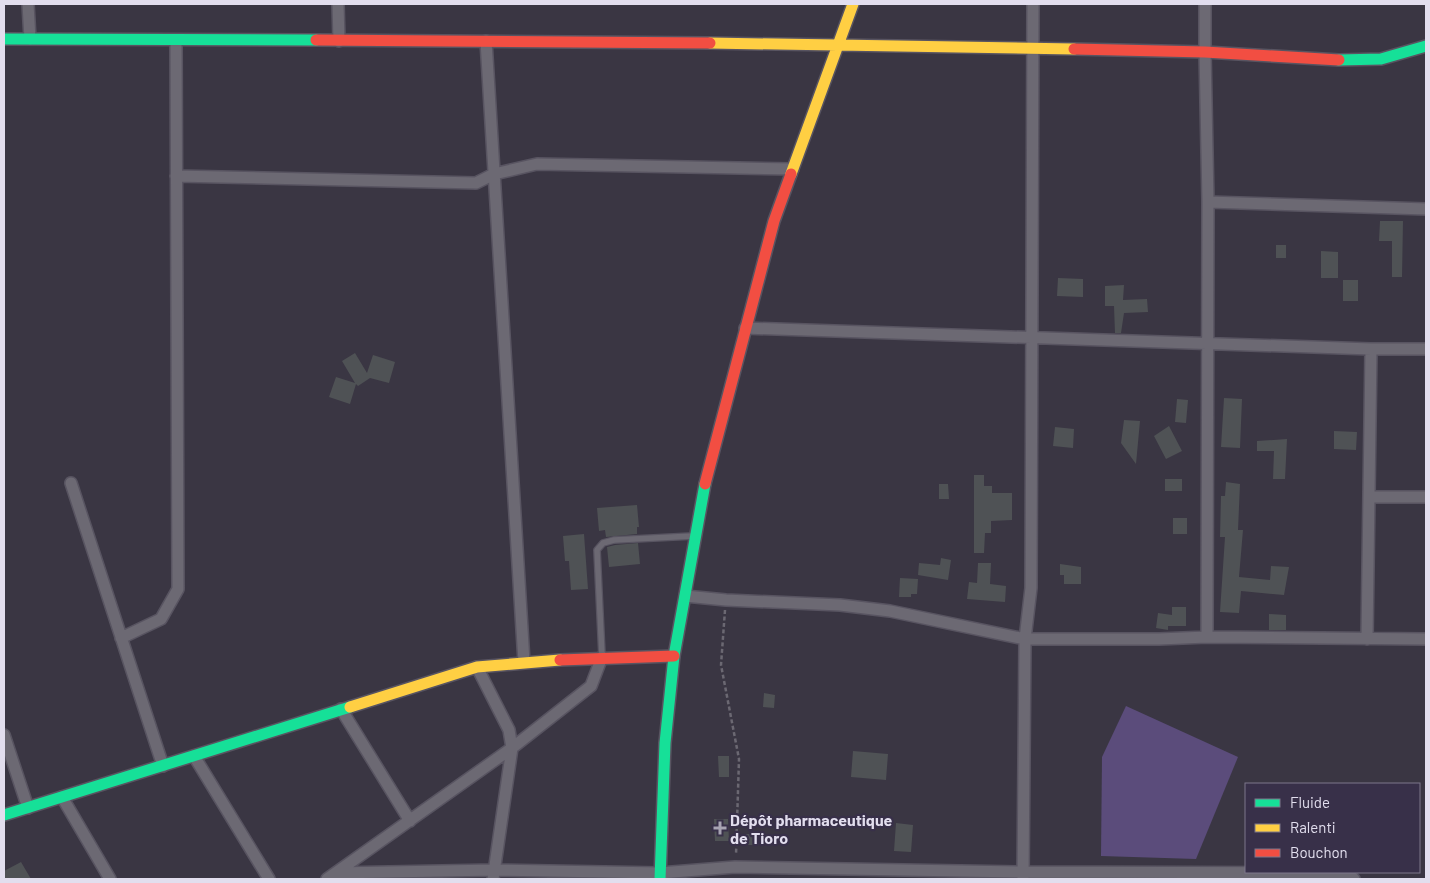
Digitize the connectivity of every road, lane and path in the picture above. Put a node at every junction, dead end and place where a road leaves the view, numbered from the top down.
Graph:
1 (28, 4) edge
2 (338, 4) edge
3 (853, 4) edge
4 (1033, 4) edge
5 (1206, 4) edge
6 (4, 39) edge
7 (30, 39) junction
8 (176, 40) junction
9 (486, 40) junction
10 (339, 41) junction
11 (838, 44) junction
12 (1426, 46) edge
13 (1032, 48) junction
14 (1205, 52) junction
15 (793, 169) junction
16 (494, 174) junction
17 (176, 176) junction
18 (1208, 202) junction
19 (1426, 209) edge
20 (745, 328) junction
21 (1032, 338) junction
22 (1208, 343) junction
23 (1371, 349) junction
24 (1426, 349) edge
25 (71, 483) dead end
26 (1426, 496) edge
27 (1369, 497) junction
28 (696, 536) junction
29 (685, 596) junction
30 (726, 600) junction
31 (121, 638) junction
32 (1207, 638) junction
33 (1025, 639) junction
34 (1367, 639) junction
35 (1426, 639) edge
36 (674, 656) junction
37 (602, 657) junction
38 (524, 662) junction
39 (477, 668) junction
40 (341, 709) junction
41 (4, 735) edge
42 (512, 748) junction
43 (194, 756) junction
44 (163, 766) junction
45 (62, 798) junction
46 (28, 808) junction
47 (4, 815) edge
48 (410, 820) junction
49 (735, 867) junction
50 (494, 874) edge
51 (332, 876) edge
52 (660, 876) edge
53 (1022, 876) edge
54 (110, 879) edge
55 (269, 879) edge
56 (1354, 879) edge

1 - 7 street
2 - 10 street
3 - 11 main road
4 - 13 street
5 - 14 street
6 - 7 main road
7 - 8 main road
8 - 10 main road
8 - 17 street
9 - 10 main road
9 - 11 main road
9 - 16 street
11 - 13 main road
11 - 15 main road
12 - 14 main road
13 - 14 main road
13 - 21 street
14 - 18 street
15 - 16 street
15 - 20 main road
16 - 17 street
16 - 38 street
17 - 31 street
18 - 19 street
18 - 22 street
20 - 21 street
20 - 28 main road
21 - 22 street
21 - 33 street
22 - 23 street
22 - 32 street
23 - 24 street
23 - 27 street
25 - 31 street
26 - 27 street
27 - 34 street
28 - 29 main road
28 - 37 lane
29 - 30 street
29 - 36 main road
30 - 33 street
30 - 49 path
31 - 44 street
32 - 33 street
32 - 34 street
33 - 53 street
34 - 35 street
36 - 37 main road
36 - 52 main road
37 - 38 main road
37 - 42 street
38 - 39 main road
39 - 40 main road
39 - 42 street
40 - 43 main road
40 - 48 street
41 - 46 street
42 - 48 street
42 - 50 street
43 - 44 main road
43 - 55 street
44 - 45 main road
45 - 46 main road
45 - 54 street
46 - 47 main road
48 - 51 street
49 - 52 street
49 - 53 street
50 - 51 street
50 - 52 street
53 - 56 street

